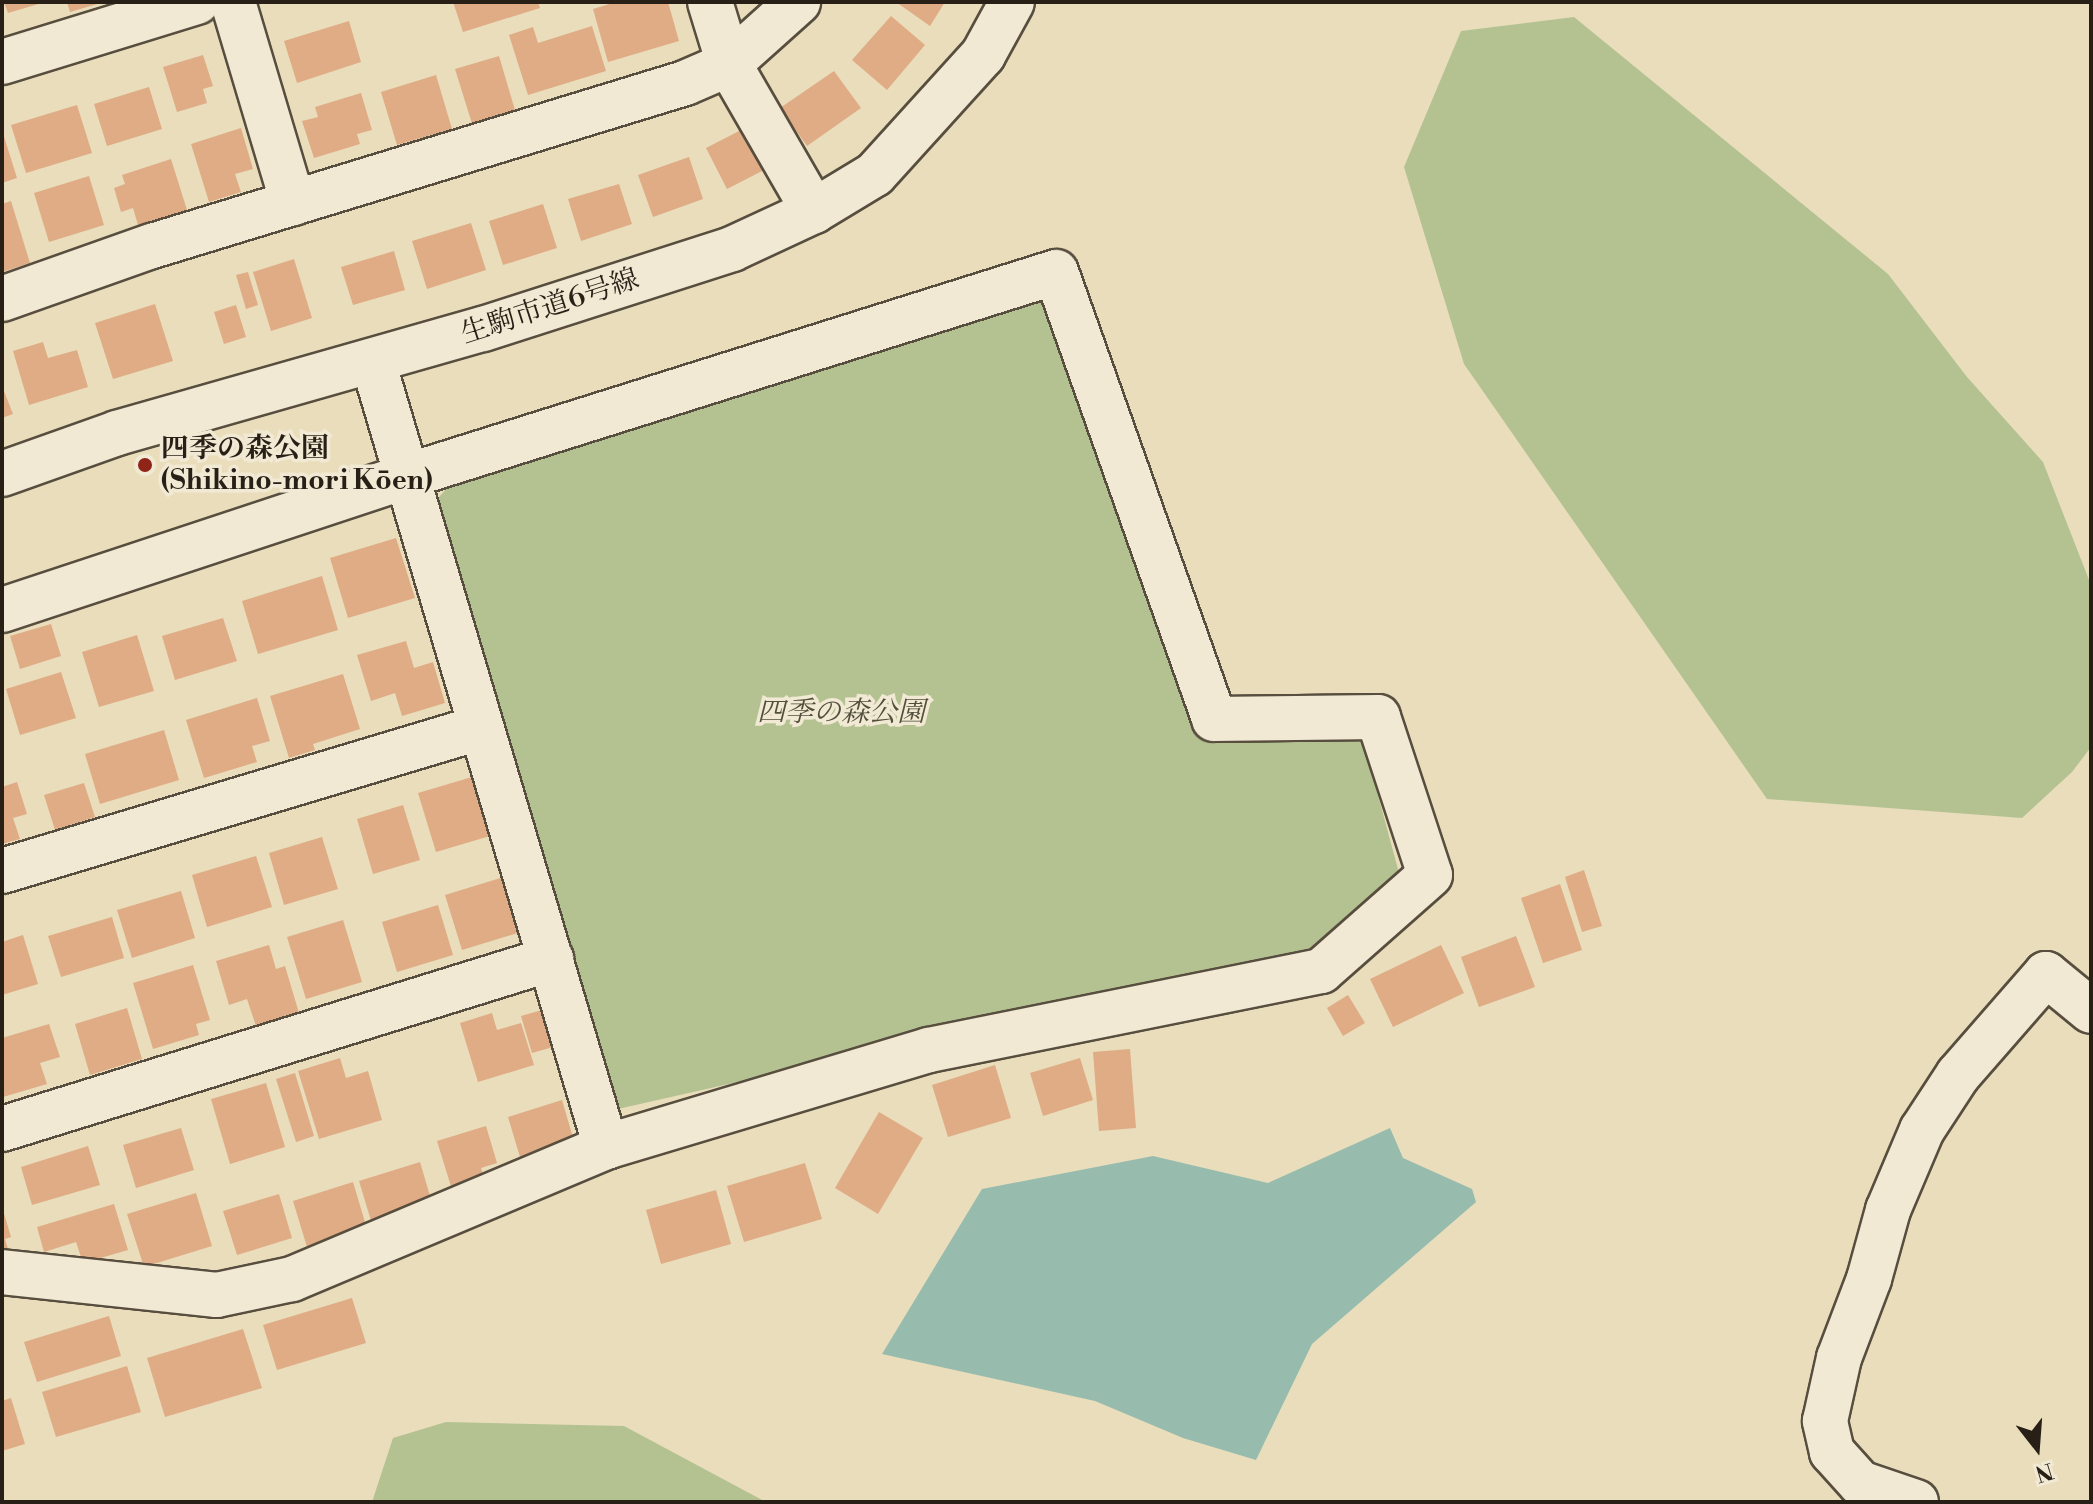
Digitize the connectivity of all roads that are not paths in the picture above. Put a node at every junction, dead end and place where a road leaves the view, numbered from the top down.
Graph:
1 (197, 2) edge
2 (233, 2) edge
3 (710, 2) edge
4 (798, 2) edge
5 (1012, 2) edge
6 (2, 62) edge
7 (729, 64) junction
8 (293, 203) junction
9 (814, 211) junction
10 (2, 299) edge
11 (373, 362) junction
12 (2, 474) edge
13 (404, 477) junction
14 (2, 610) edge
15 (478, 728) junction
16 (2, 871) edge
17 (551, 959) junction
18 (2091, 1011) edge
19 (2, 1129) edge
20 (606, 1147) junction
21 (2, 1272) edge
22 (1916, 1502) edge

1 - 6 street
2 - 8 street
3 - 7 street
4 - 7 street
5 - 9 street, 生駒市道6号線
7 - 8 street
7 - 9 street
8 - 10 street
9 - 11 street, 生駒市道6号線
11 - 12 street, 生駒市道6号線
11 - 13 street
13 - 14 street
13 - 15 street
13 - 20 street
15 - 16 street
15 - 17 street
17 - 19 street
17 - 20 street
18 - 22 street
20 - 21 street

